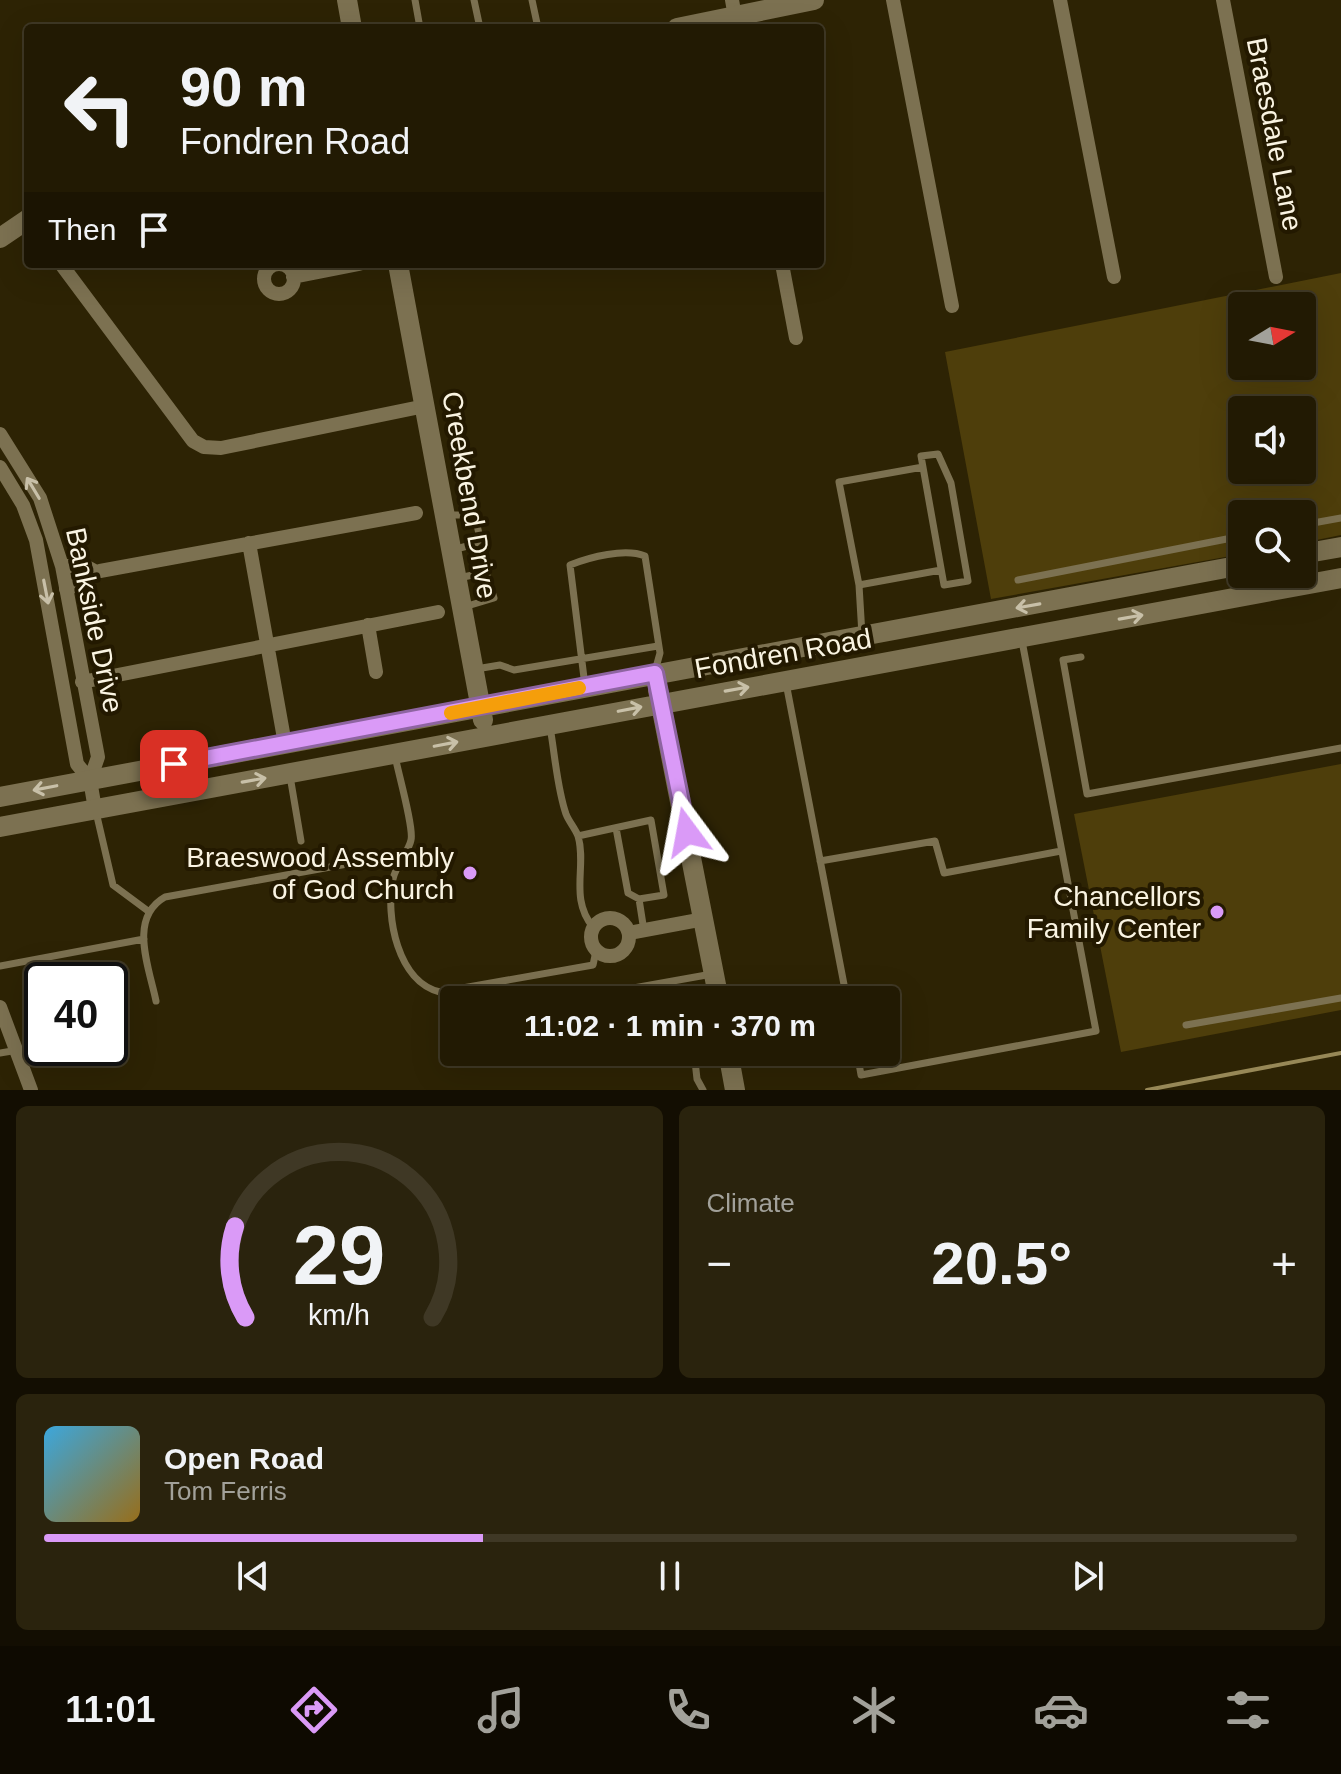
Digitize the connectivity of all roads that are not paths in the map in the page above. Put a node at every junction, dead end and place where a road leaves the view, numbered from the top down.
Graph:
1 (347, 0) edge
2 (415, 0) edge
3 (474, 0) edge
4 (532, 0) edge
5 (814, 0) edge
6 (893, 0) edge
7 (1060, 0) edge
8 (1223, 0) edge
9 (735, 15) edge
10 (351, 24) edge
11 (419, 24) edge
12 (479, 24) edge
13 (537, 24) edge
14 (695, 24) edge
15 (24, 222) edge
16 (0, 238) edge
17 (64, 268) edge
18 (339, 268) edge
19 (399, 268) edge
20 (783, 268) edge
21 (293, 277) dead end
22 (1114, 277) dead end
23 (1276, 277) dead end
24 (952, 306) dead end
25 (796, 338) dead end
26 (425, 406) junction
27 (0, 434) edge
28 (0, 467) edge
29 (923, 467) junction
30 (416, 513) dead end
31 (445, 515) junction
32 (1341, 518) edge
33 (1316, 522) edge
34 (1228, 539) edge
35 (249, 543) junction
36 (1341, 547) edge
37 (452, 550) junction
38 (1316, 551) edge
39 (62, 566) junction
40 (1228, 568) edge
41 (941, 570) junction
42 (98, 572) junction
43 (457, 578) junction
44 (1341, 578) edge
45 (1316, 579) edge
46 (1018, 580) dead end
47 (859, 585) junction
48 (1249, 588) edge
49 (66, 589) junction
50 (1070, 598) junction
51 (462, 607) junction
52 (438, 612) dead end
53 (368, 625) junction
54 (1075, 627) junction
55 (898, 630) junction
56 (862, 636) junction
57 (1021, 637) junction
58 (267, 645) junction
59 (658, 646) junction
60 (76, 647) junction
61 (57, 650) junction
62 (1081, 657) dead end
63 (904, 659) junction
64 (580, 660) junction
65 (474, 669) junction
66 (376, 672) dead end
67 (655, 673) junction
68 (785, 681) junction
69 (82, 682) junction
70 (585, 687) junction
71 (660, 703) junction
72 (481, 707) junction
73 (550, 725) junction
74 (486, 737) junction
75 (285, 744) junction
76 (1341, 748) edge
77 (395, 754) junction
78 (289, 773) junction
79 (90, 780) junction
80 (0, 797) edge
81 (95, 809) junction
82 (0, 827) edge
83 (616, 828) junction
84 (578, 836) junction
85 (301, 841) dead end
86 (1061, 851) junction
87 (402, 854) junction
88 (820, 861) junction
89 (639, 899) junction
90 (148, 911) junction
91 (704, 919) junction
92 (593, 927) junction
93 (644, 931) junction
94 (629, 933) junction
95 (144, 939) junction
96 (596, 951) junction
97 (0, 966) edge
98 (714, 974) junction
99 (645, 986) edge
100 (716, 986) edge
101 (844, 986) edge
102 (1341, 998) edge
103 (156, 1001) dead end
104 (0, 1007) edge
105 (1186, 1025) dead end
106 (19, 1050) junction
107 (0, 1053) edge
108 (696, 1066) edge
109 (731, 1066) edge
110 (859, 1066) edge
111 (31, 1090) edge
112 (703, 1090) edge
113 (735, 1090) edge

1 - 10 main road
2 - 11 lane
3 - 12 lane
4 - 13 lane
5 - 9 main road
6 - 24 street
7 - 22 street
8 - 23 street, Braesdale Lane
9 - 14 main road
15 - 16 main road
17 - 26 street
18 - 21 street
19 - 26 main road, Creekbend Drive
20 - 25 street
26 - 31 main road, Creekbend Drive
39 -> 27 street, Bankside Drive
28 -> 61 street, Bankside Drive
29 - 41 lane
29 - 41 lane
29 - 47 lane
30 - 35 street
31 - 37 main road, Creekbend Drive
31 - 37 lane
32 - 33 lane
34 - 46 lane
35 - 42 street
35 - 58 street
36 - 38 main road
37 - 43 main road, Creekbend Drive
39 - 42 street
39 - 49 street, Bankside Drive
40 - 50 main road, Fondren Road
41 - 47 lane
42 - 49 street
43 - 51 main road, Creekbend Drive
43 - 51 lane
44 - 45 main road, Fondren Road
47 - 56 lane
54 -> 48 main road, Fondren Road
49 - 60 street, Bankside Drive
50 - 54 main road
50 -> 55 main road, Fondren Road
51 - 65 main road, Creekbend Drive
52 - 53 street
53 - 58 street
53 - 66 street
54 - 57 main road, Fondren Road
55 - 56 main road, Fondren Road
55 - 63 main road
56 - 67 main road, Fondren Road
57 - 63 main road, Fondren Road
57 - 86 lane
58 - 69 street
58 - 75 street
59 - 64 lane
59 - 64 lane
59 - 67 lane
60 - 61 street
60 - 69 street, Bankside Drive
61 - 79 street, Bankside Drive
62 - 76 lane
63 - 68 main road, Fondren Road
64 - 65 lane
64 - 70 lane
65 - 72 main road, Creekbend Drive
67 - 70 main road, Fondren Road
67 - 71 main road
71 -> 68 main road, Fondren Road
68 - 88 lane
69 - 79 street, Bankside Drive
70 - 72 main road, Fondren Road
73 -> 71 main road, Fondren Road
71 - 91 main road
72 - 74 main road, Creekbend Drive
72 - 75 main road, Fondren Road
73 - 74 main road, Fondren Road
73 - 84 lane
77 -> 74 main road, Fondren Road
75 - 78 main road
75 - 79 main road, Fondren Road
77 - 78 main road, Fondren Road
77 - 87 lane
81 -> 78 main road, Fondren Road
78 - 85 lane
79 -> 80 main road, Fondren Road
79 - 81 street, Bankside Drive
81 - 82 main road, Fondren Road
81 - 90 lane
83 - 84 lane
83 - 89 lane
83 - 89 lane
84 - 92 lane
86 - 88 lane
86 - 110 lane
87 - 90 lane
87 - 96 lane
88 - 101 lane
89 - 93 lane
90 - 95 lane
91 - 93 street
91 - 98 main road
92 - 94 street
92 - 96 street
93 - 94 street
94 - 96 street
95 - 97 lane
95 - 103 lane
98 - 99 lane
98 - 100 main road
102 - 105 lane
104 - 106 street
106 - 107 lane
106 - 111 street
108 - 112 lane
109 - 113 main road

